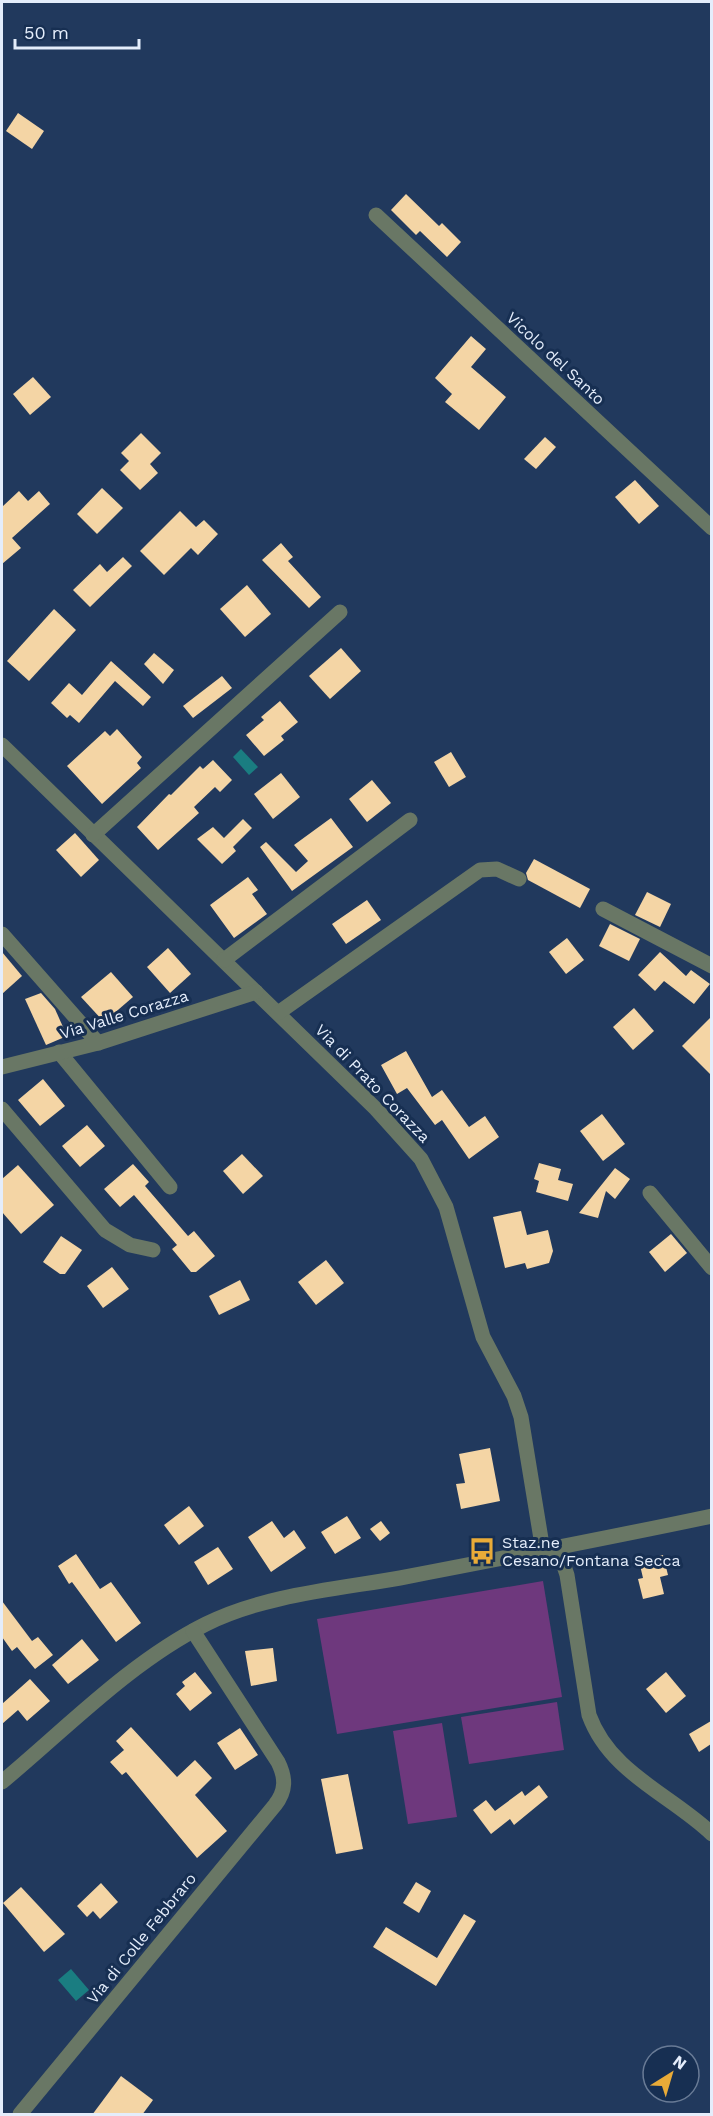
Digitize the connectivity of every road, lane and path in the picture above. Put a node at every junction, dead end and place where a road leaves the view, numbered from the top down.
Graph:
1 (376, 215) dead end
2 (711, 528) edge
3 (340, 612) dead end
4 (2, 745) edge
5 (410, 820) dead end
6 (93, 835) junction
7 (519, 879) dead end
8 (603, 909) dead end
9 (2, 934) edge
10 (224, 960) junction
11 (711, 966) edge
12 (256, 992) junction
13 (278, 1013) junction
14 (98, 1043) junction
15 (58, 1052) junction
16 (2, 1067) edge
17 (2, 1109) edge
18 (170, 1186) dead end
19 (650, 1193) dead end
20 (153, 1250) dead end
21 (711, 1268) edge
22 (711, 1516) edge
23 (550, 1549) junction
24 (193, 1631) junction
25 (2, 1782) edge
26 (711, 1834) edge
27 (21, 2115) edge

1 - 2 street, Vicolo del Santo
3 - 6 street
4 - 6 street, Via di Prato Corazza
5 - 10 street
6 - 10 street, Via di Prato Corazza
7 - 13 street
8 - 11 street
9 - 14 street
10 - 12 street, Via di Prato Corazza
12 - 13 street, Via di Prato Corazza
12 - 14 street, Via Valle Corazza
13 - 23 street, Via di Prato Corazza
14 - 15 street, Via Valle Corazza
15 - 16 street, Via Valle Corazza
15 - 18 street
17 - 20 street
19 - 21 street
22 - 23 street
23 - 24 street
23 - 26 street, Via di Prato Corazza
24 - 25 street
24 - 27 street, Via di Colle Febbraro

